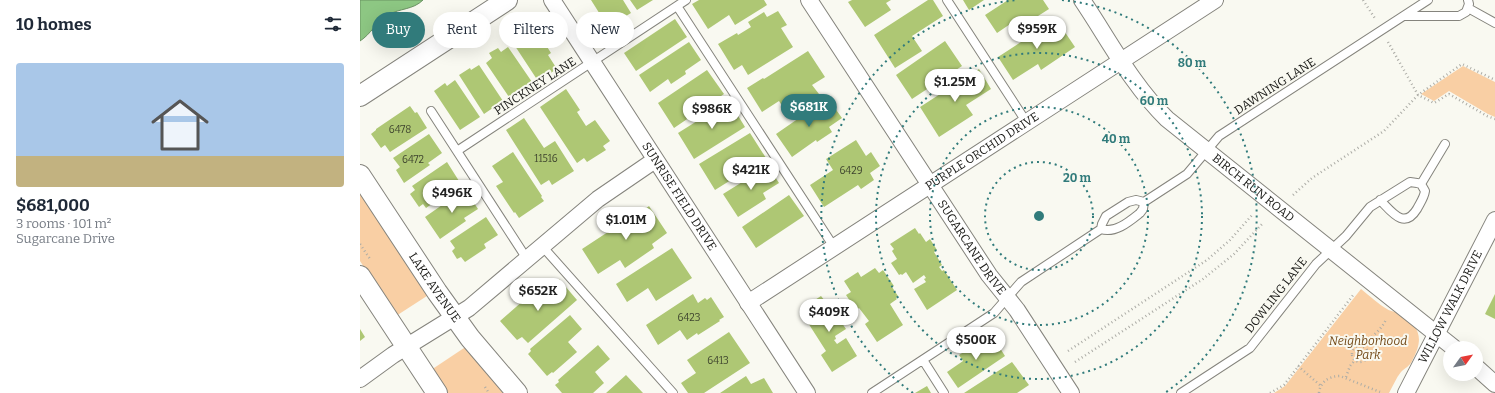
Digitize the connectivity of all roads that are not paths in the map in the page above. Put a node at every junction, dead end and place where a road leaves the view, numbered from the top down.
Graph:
1 (507, 0) edge
2 (552, 0) edge
3 (686, 0) edge
4 (810, 0) edge
5 (947, 0) edge
6 (1082, 0) edge
7 (1215, 0) edge
8 (1428, 0) edge
9 (1468, 4) edge
10 (677, 6) junction
11 (1403, 16) junction
12 (1495, 23) edge
13 (1122, 61) junction
14 (592, 62) junction
15 (360, 96) edge
16 (431, 111) dead end
17 (1027, 123) junction
18 (1445, 144) dead end
19 (457, 151) junction
20 (1207, 152) junction
21 (655, 160) junction
22 (360, 175) edge
23 (1421, 184) junction
24 (930, 186) junction
25 (1380, 200) junction
26 (1144, 202) junction
27 (1495, 220) edge
28 (1101, 229) junction
29 (542, 246) junction
30 (834, 247) junction
31 (1331, 250) junction
32 (527, 259) junction
33 (360, 276) edge
34 (1007, 298) junction
35 (748, 303) junction
36 (454, 317) junction
37 (1437, 333) junction
38 (1446, 341) edge
39 (407, 346) junction
40 (923, 360) junction
41 (1483, 373) edge
42 (360, 379) edge
43 (1495, 384) edge
44 (437, 393) edge
45 (517, 393) edge
46 (673, 393) edge
47 (807, 393) edge
48 (872, 393) edge
49 (944, 393) edge
50 (1071, 393) edge
51 (1181, 393) edge
52 (1406, 393) edge

1 - 15 street
2 - 14 street, SUNRISE FIELD DRIVE
3 - 10 lane, PINCKNEY LANE
4 - 24 street, SUGARCANE DRIVE
5 - 17 lane
6 - 13 street, BIRCH RUN ROAD
7 - 13 street, PURPLE ORCHID DRIVE
8 - 11 lane, DAWNING LANE
9 - 11 lane
9 - 12 lane
10 - 14 lane, PINCKNEY LANE
10 - 30 lane
11 - 20 lane, DAWNING LANE
13 - 17 street, PURPLE ORCHID DRIVE
13 - 20 street, BIRCH RUN ROAD
14 - 19 lane, PINCKNEY LANE
14 - 21 street, SUNRISE FIELD DRIVE
16 - 19 lane
17 - 24 street, PURPLE ORCHID DRIVE
18 - 23 lane
19 - 32 lane
20 - 26 lane, DAWNING LANE
20 - 31 street, BIRCH RUN ROAD
21 - 29 street
21 - 35 street, SUNRISE FIELD DRIVE
22 - 36 street, LAKE AVENUE
23 - 25 lane, DOWLING LANE
23 - 25 lane
24 - 30 street, PURPLE ORCHID DRIVE
24 - 34 street, SUGARCANE DRIVE
25 - 31 lane, DOWLING LANE
26 - 28 lane, DAWNING LANE
26 - 28 lane, DAWNING LANE
27 - 37 street, WILLOW WALK DRIVE
28 - 34 lane, DAWNING LANE
29 - 32 street
29 - 46 lane
30 - 35 street, PURPLE ORCHID DRIVE
31 - 37 street, BIRCH RUN ROAD
31 - 51 lane, DOWLING LANE
32 - 36 street
33 - 39 street
34 - 40 lane, DAWNING LANE
34 - 50 street, SUGARCANE DRIVE
35 - 47 street, SUNRISE FIELD DRIVE
36 - 39 street
36 - 45 street, LAKE AVENUE
37 - 38 street, BIRCH RUN ROAD
37 - 52 street, WILLOW WALK DRIVE
39 - 42 street
39 - 44 street
40 - 48 lane, DAWNING LANE
40 - 49 lane
41 - 43 street

